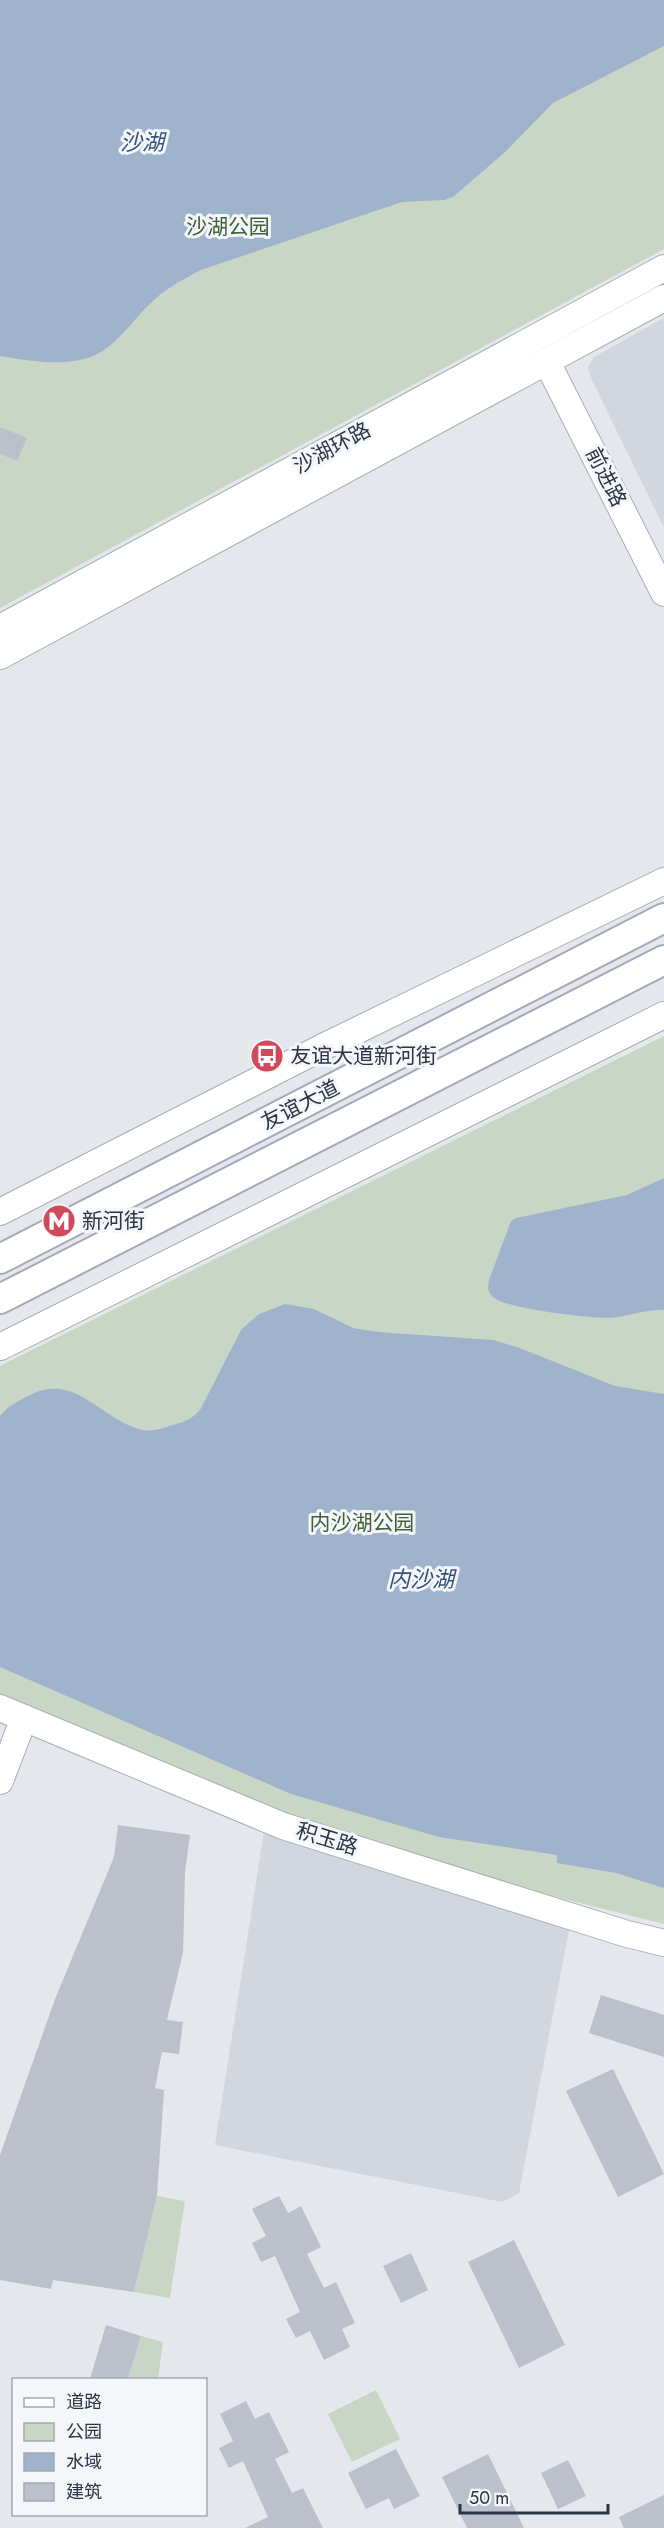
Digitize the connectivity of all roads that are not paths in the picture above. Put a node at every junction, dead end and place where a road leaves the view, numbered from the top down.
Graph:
1 (664, 268) edge
2 (664, 298) edge
3 (554, 358) junction
4 (664, 560) edge
5 (664, 593) edge
6 (0, 628) edge
7 (0, 656) edge
8 (664, 881) edge
9 (664, 918) edge
10 (664, 960) edge
11 (664, 1015) edge
12 (0, 1212) edge
13 (0, 1259) edge
14 (0, 1299) edge
15 (0, 1347) edge
16 (11, 1713) edge
17 (0, 1736) edge
18 (0, 1781) edge
19 (664, 1943) edge

1 - 6 main road, 沙湖环路
2 - 3 main road, 沙湖环路
3 - 4 main road, 前进路
3 - 5 main road, 前进路
3 - 7 main road, 沙湖环路
8 - 12 main road
9 - 13 main road, 友谊大道
10 - 14 main road, 友谊大道
11 - 15 main road
16 - 17 main road
16 - 18 main road
16 - 19 main road, 积玉路

